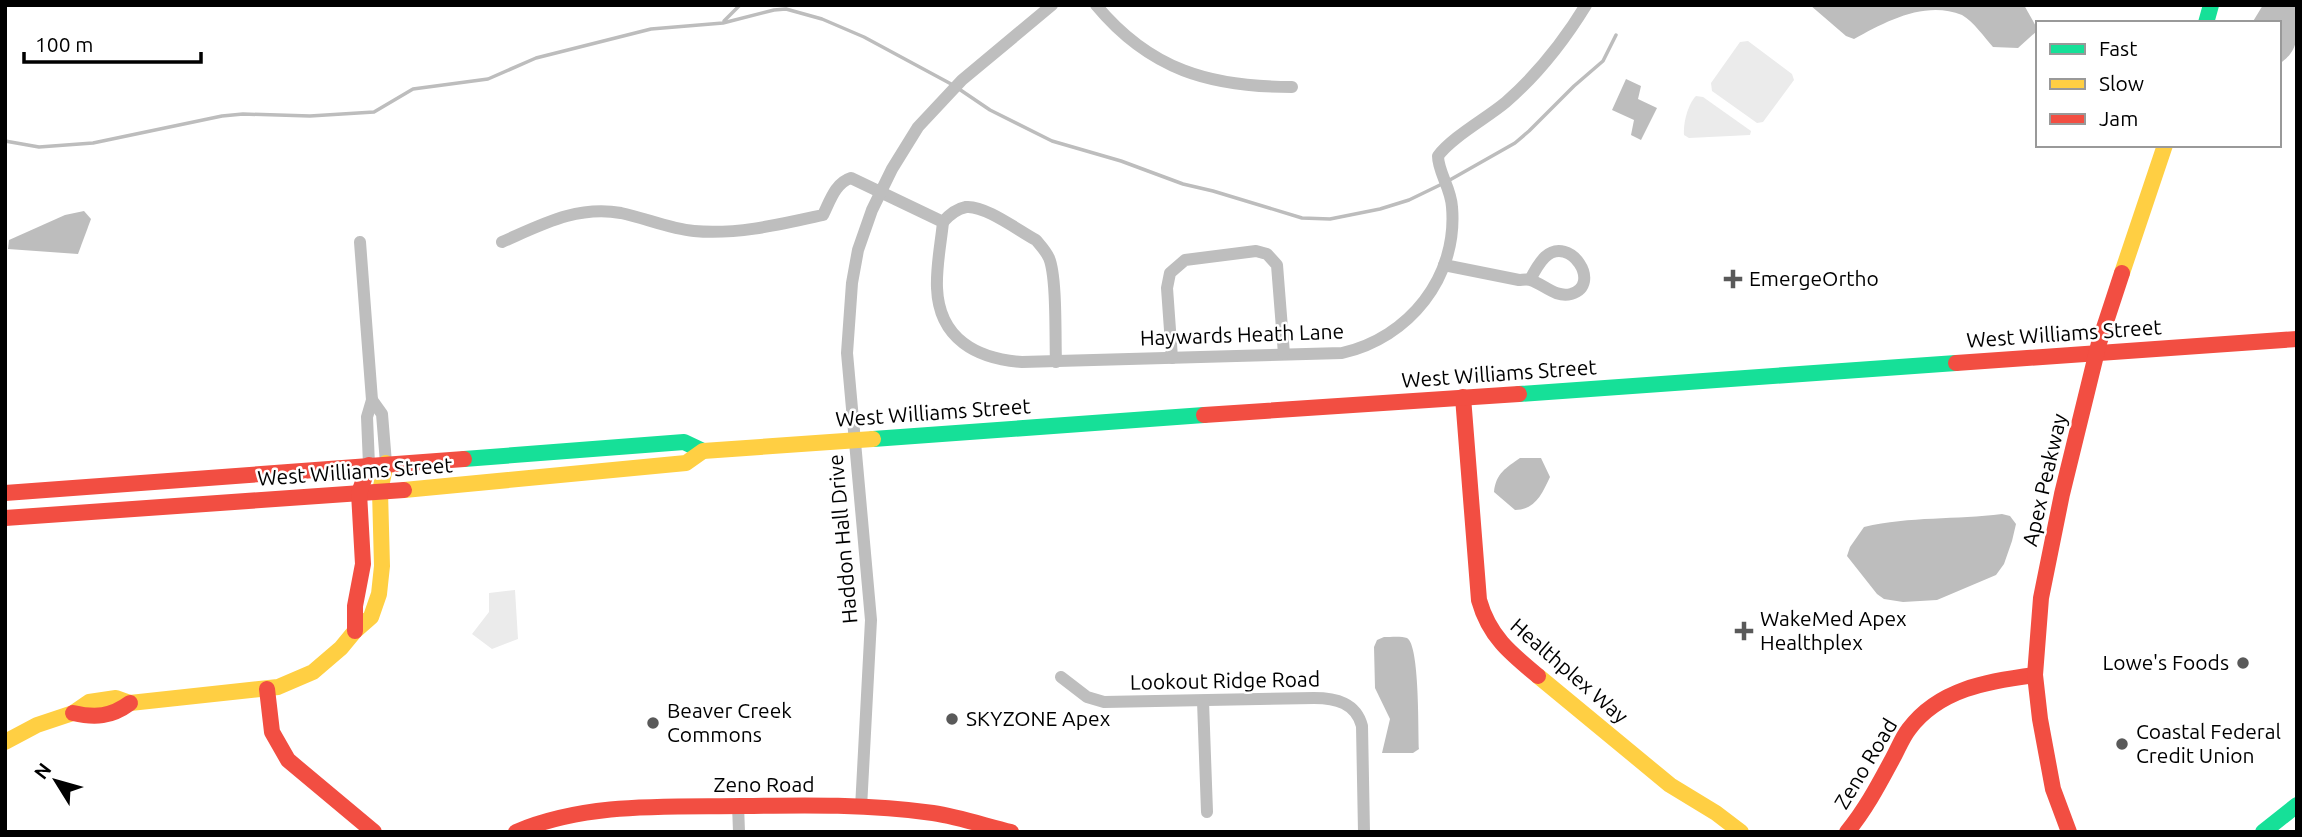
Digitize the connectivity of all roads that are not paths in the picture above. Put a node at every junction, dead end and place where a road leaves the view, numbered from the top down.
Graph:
1 (1052, 5) edge
2 (1096, 5) edge
3 (1586, 5) edge
4 (1292, 87) dead end
5 (2164, 147) edge
6 (880, 193) junction
7 (943, 222) junction
8 (360, 242) dead end
9 (502, 242) dead end
10 (1444, 265) junction
11 (1530, 280) dead end
12 (2297, 339) edge
13 (2097, 353) junction
14 (1284, 354) junction
15 (1172, 358) junction
16 (1056, 362) junction
17 (1463, 397) junction
18 (372, 400) junction
19 (854, 440) junction
20 (703, 451) junction
21 (386, 463) junction
22 (369, 465) junction
23 (380, 491) junction
24 (5, 493) edge
25 (359, 493) junction
26 (5, 518) edge
27 (355, 631) junction
28 (2035, 675) junction
29 (1061, 677) dead end
30 (267, 690) junction
31 (1203, 701) junction
32 (5, 742) edge
33 (738, 805) junction
34 (2297, 805) edge
35 (861, 808) junction
36 (1207, 812) dead end
37 (374, 832) edge
38 (516, 832) edge
39 (739, 832) edge
40 (1012, 832) edge
41 (1364, 832) edge
42 (1741, 832) edge
43 (1847, 832) edge
44 (2069, 832) edge
45 (2263, 832) edge

1 - 6 street, Haddon Hall Drive
2 - 4 street
3 - 10 street, Haywards Heath Lane
5 - 13 main road, Apex Peakway
6 - 7 street
6 - 9 street
6 - 19 street, Haddon Hall Drive
7 - 16 street, Haywards Heath Lane
7 - 16 street
8 - 18 street
10 - 11 street
10 - 14 street, Haywards Heath Lane
12 - 13 main road, West Williams Street
13 - 17 main road, West Williams Street
13 - 28 main road, Apex Peakway
14 - 15 street, Haywards Heath Lane
14 - 15 street
15 - 16 street, Haywards Heath Lane
17 - 19 main road, West Williams Street
17 - 42 main road, Healthplex Way
18 - 21 street
18 - 22 street
19 - 20 main road, West Williams Street
19 - 35 street, Haddon Hall Drive
20 - 21 main road, West Williams Street
20 - 23 main road, West Williams Street
21 - 22 main road, West Williams Street
21 - 23 main road
22 - 24 main road, West Williams Street
22 - 25 main road
23 - 25 main road, West Williams Street
23 - 27 main road
25 - 26 main road, West Williams Street
25 - 27 main road
27 - 30 main road
28 - 43 main road, Zeno Road
28 - 44 main road, Apex Peakway
29 - 31 street, Lookout Ridge Road
30 - 32 main road
30 - 37 main road
31 - 36 street
31 - 41 street, Lookout Ridge Road
33 - 35 main road, Zeno Road
33 - 38 main road, Zeno Road
33 - 39 street
34 - 45 main road
35 - 40 main road, Zeno Road

